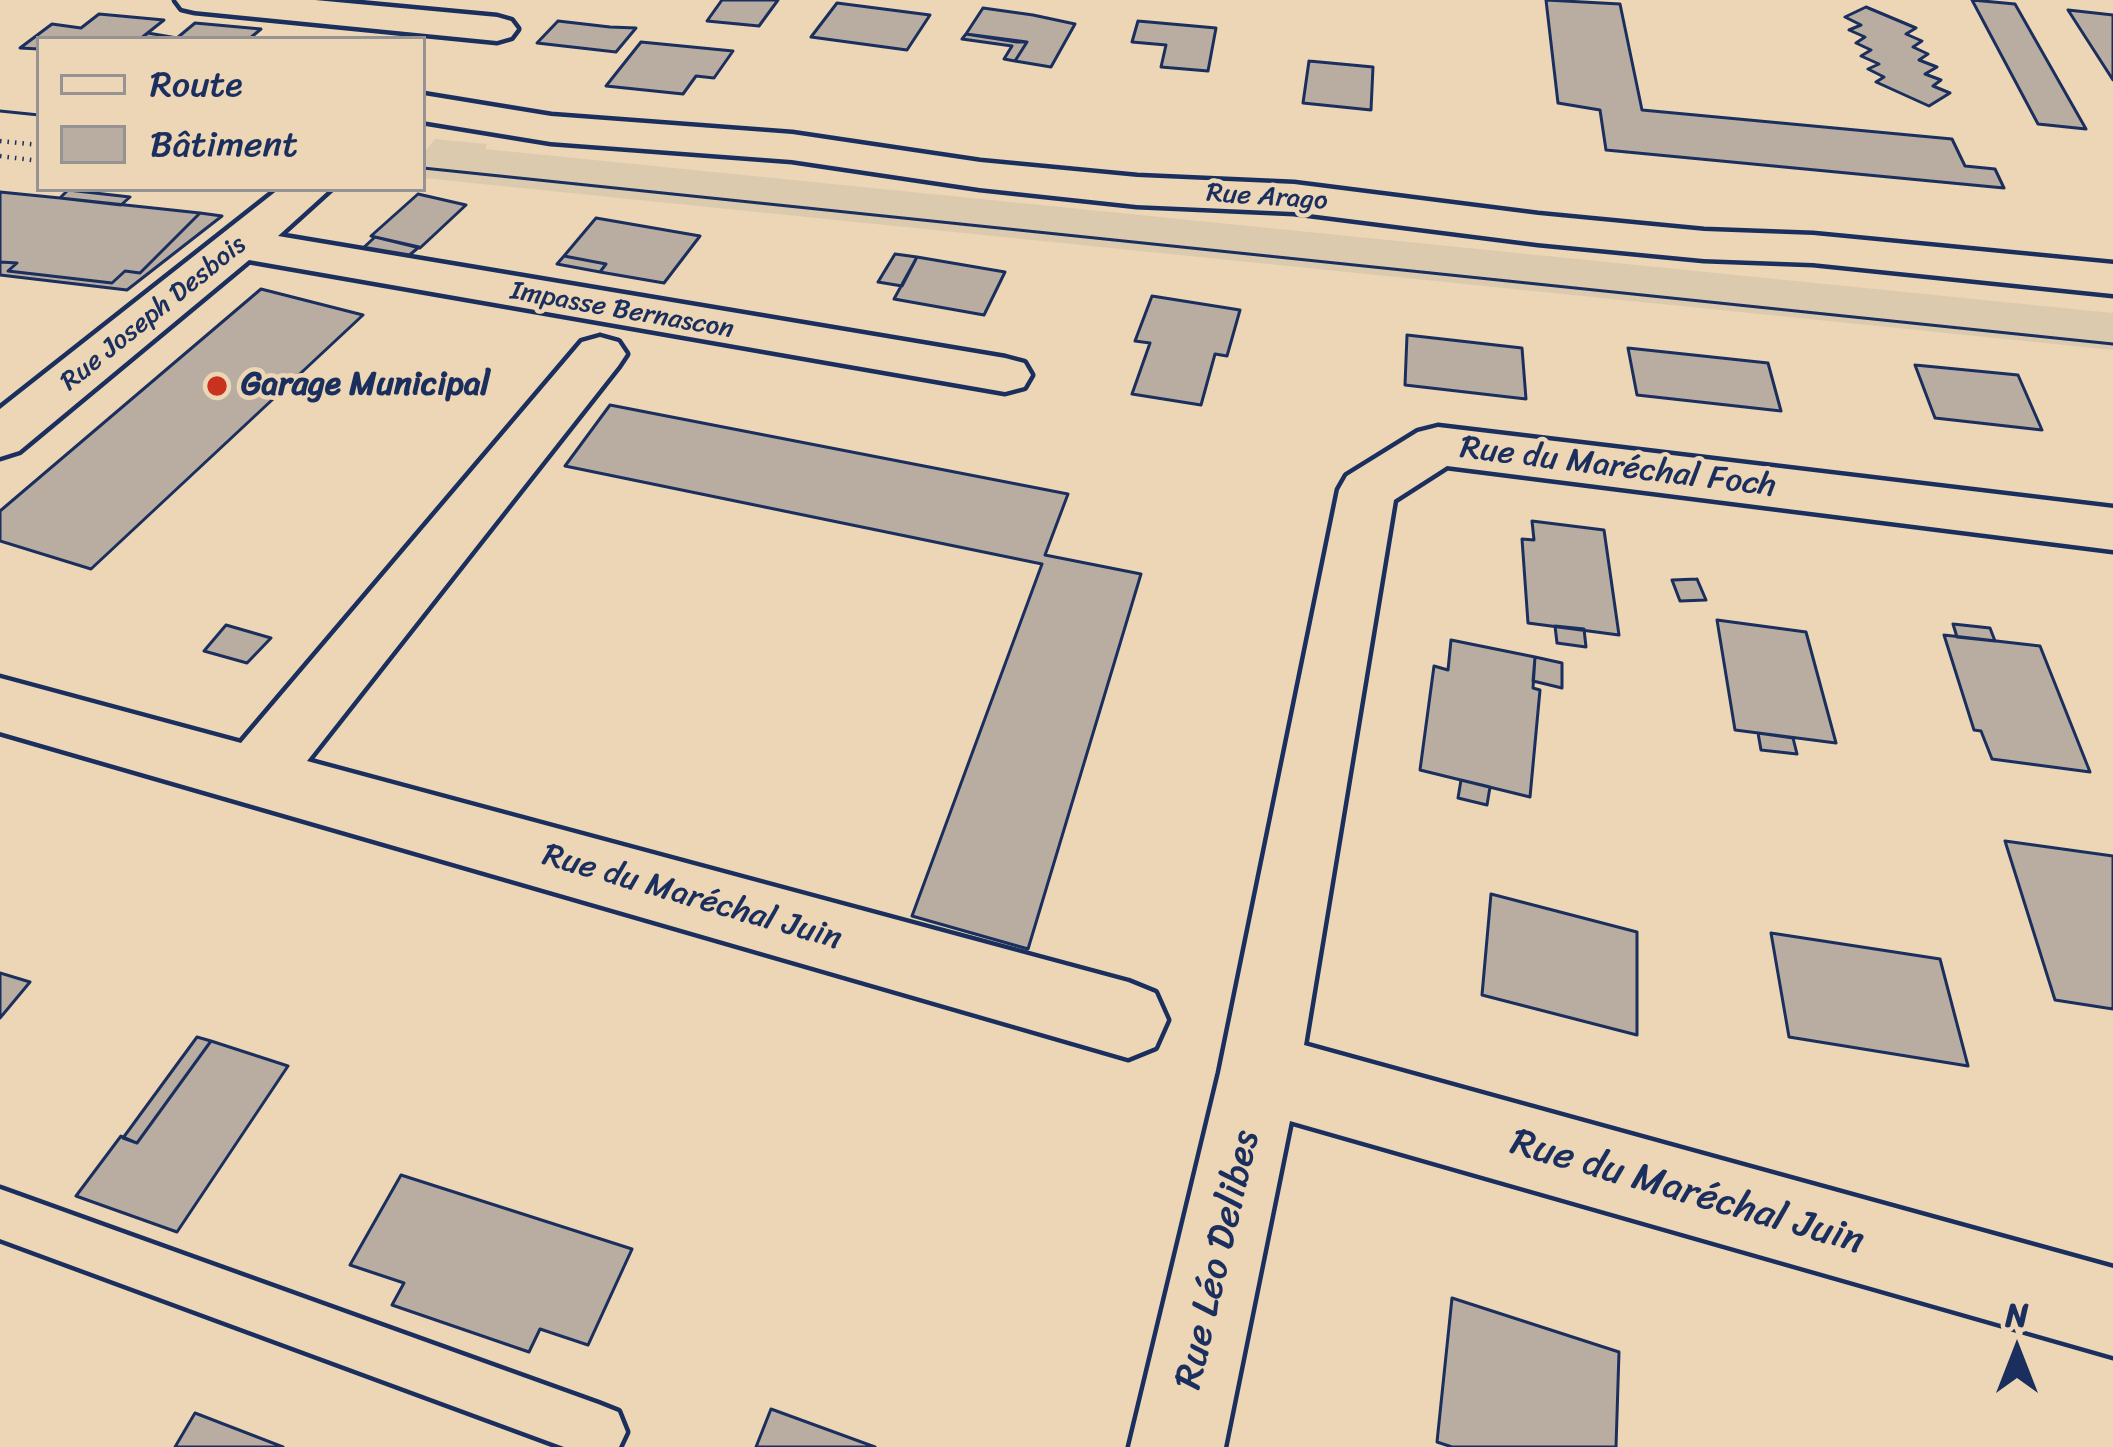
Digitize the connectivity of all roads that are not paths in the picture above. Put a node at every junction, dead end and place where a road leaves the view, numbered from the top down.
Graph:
1 (196, 0) edge
2 (530, 0) edge
3 (497, 29) junction
4 (434, 85) edge
5 (303, 192) edge
6 (240, 244) junction
7 (2113, 279) edge
8 (600, 354) dead end
9 (1005, 376) dead end
10 (0, 438) edge
11 (2113, 529) edge
12 (0, 705) edge
13 (255, 776) junction
14 (1128, 1020) dead end
15 (1261, 1073) junction
16 (0, 1214) edge
17 (2113, 1312) edge
18 (598, 1432) dead end
19 (1178, 1447) edge

1 - 3 street
2 - 3 street
3 - 4 street
4 - 7 street, Rue Arago
5 - 6 street, Rue Joseph Desbois
6 - 9 street, Impasse Bernascon
6 - 10 street, Rue Joseph Desbois
8 - 13 street
11 - 15 street, Rue du Maréchal Foch
12 - 13 street, Rue du Maréchal Juin
13 - 14 street, Rue du Maréchal Juin
15 - 17 street, Rue du Maréchal Juin
15 - 19 street, Rue Léo Delibes
16 - 18 lane

